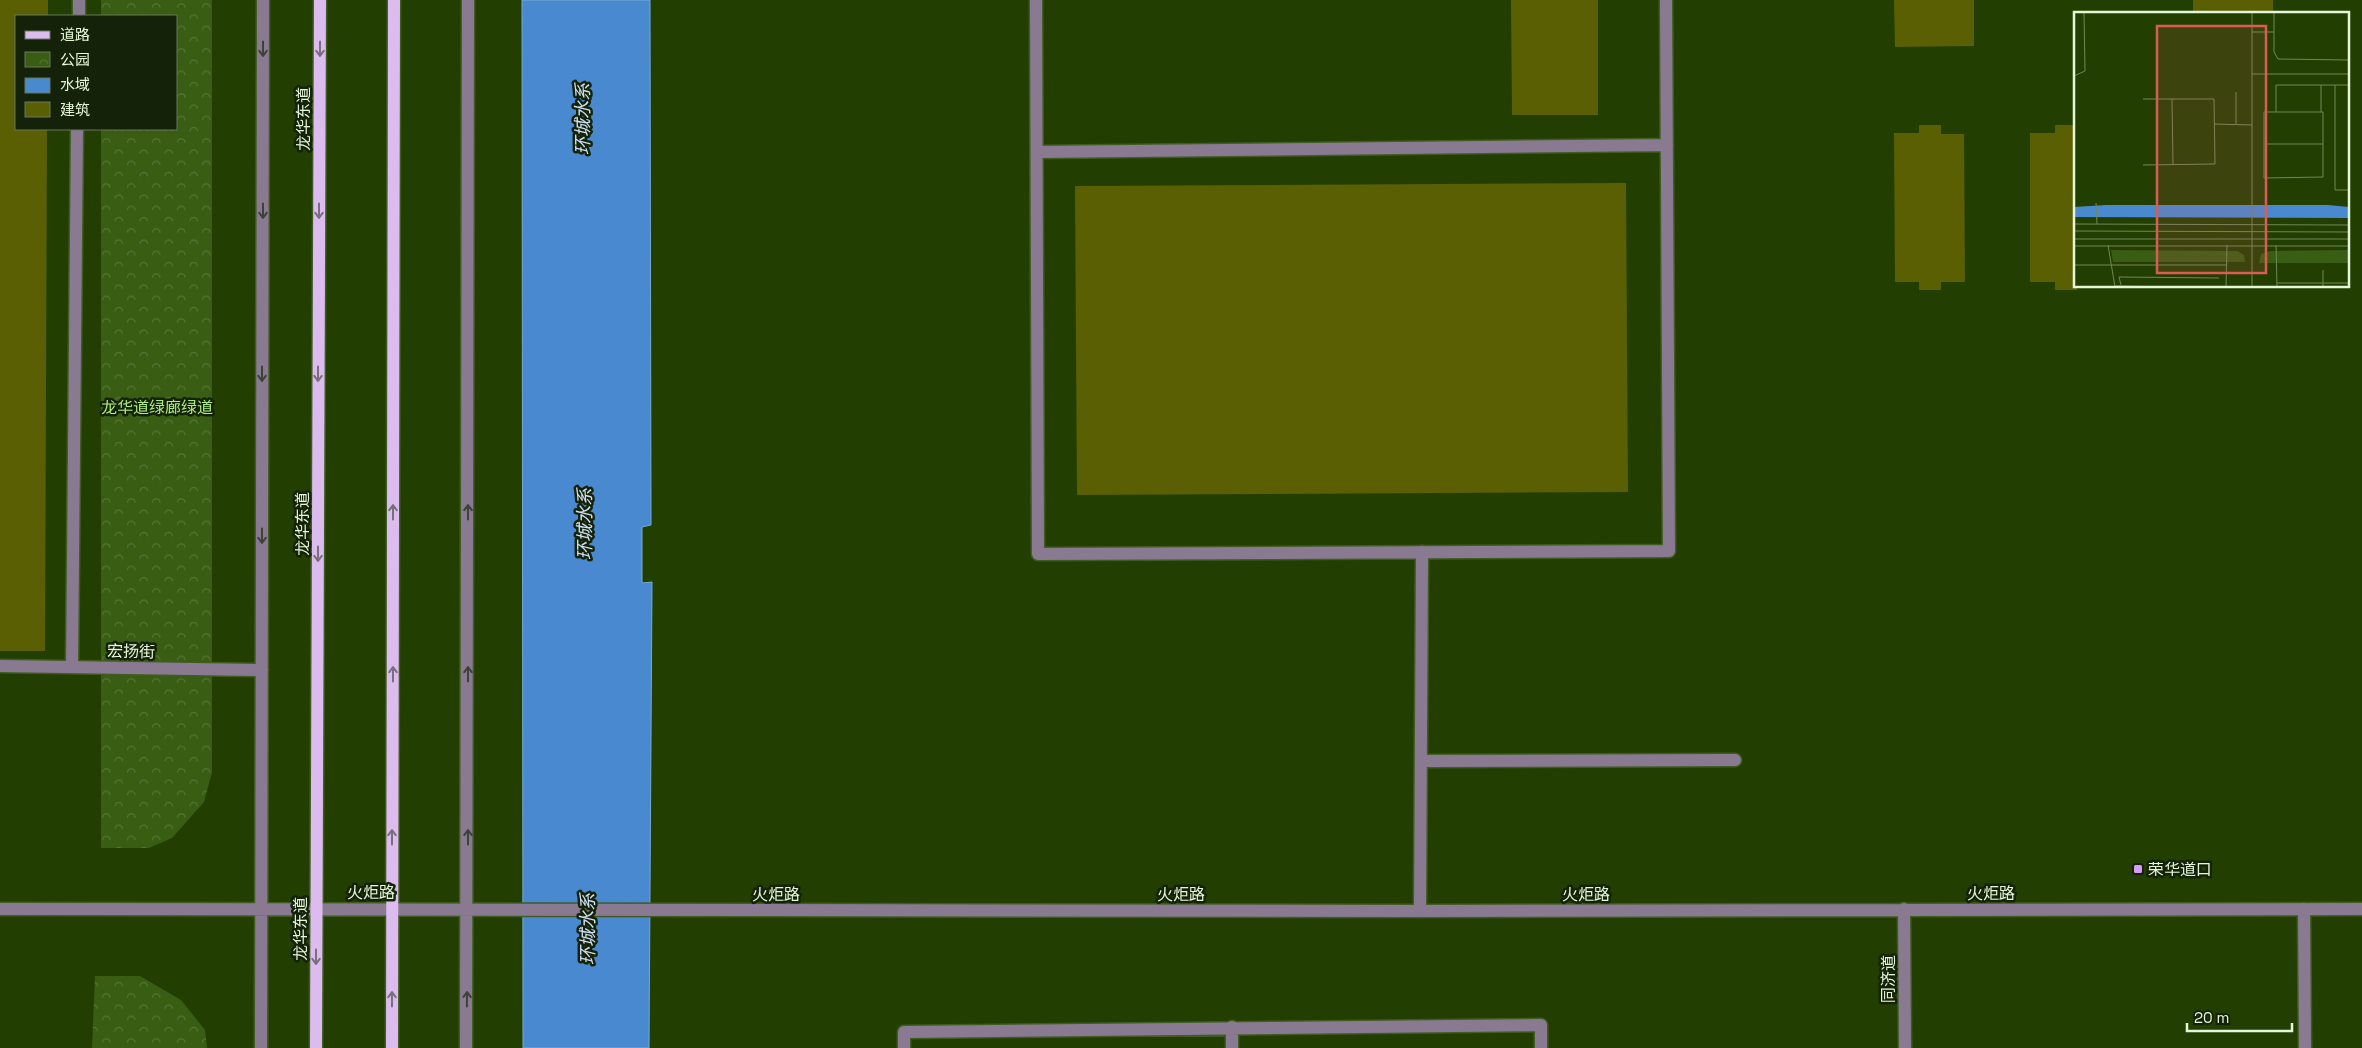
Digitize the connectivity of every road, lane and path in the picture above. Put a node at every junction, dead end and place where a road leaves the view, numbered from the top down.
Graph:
1 (79, 0) edge
2 (263, 0) edge
3 (320, 0) edge
4 (394, 0) edge
5 (468, 0) edge
6 (1036, 0) edge
7 (1666, 0) edge
8 (79, 15) edge
9 (78, 130) edge
10 (1667, 145) junction
11 (1037, 152) junction
12 (1422, 552) junction
13 (0, 666) edge
14 (72, 666) junction
15 (262, 670) junction
16 (1735, 760) dead end
17 (1421, 761) junction
18 (262, 908) junction
19 (316, 908) junction
20 (392, 908) junction
21 (468, 908) junction
22 (0, 909) edge
23 (1904, 909) junction
24 (2304, 909) junction
25 (2362, 909) edge
26 (1420, 911) junction
27 (1232, 1027) junction
28 (261, 1048) edge
29 (316, 1048) edge
30 (392, 1048) edge
31 (466, 1048) edge
32 (904, 1048) edge
33 (1232, 1048) edge
34 (1541, 1048) edge
35 (1905, 1048) edge
36 (2305, 1048) edge

1 - 8 street
2 -> 15 street
3 -> 19 main road, 龙华东道
20 -> 4 main road
21 -> 5 street
6 - 11 street
7 - 10 street
9 - 14 street
10 - 11 street
10 - 12 street
11 - 12 street
12 - 17 street
13 - 14 street, 宏扬街
14 - 15 street, 宏扬街
15 - 18 street
16 - 17 street
17 - 26 street
18 - 19 street, 火炬路
18 - 22 street, 火炬路
18 - 28 street
19 - 20 street, 火炬路
19 -> 29 main road, 龙华东道
20 - 21 street, 火炬路
30 -> 20 main road
21 - 26 street, 火炬路
31 -> 21 street
23 - 24 street, 火炬路
23 - 26 street, 火炬路
23 - 35 street, 同济道
24 - 25 street, 火炬路
24 - 36 street
27 - 32 street
27 - 33 street
27 - 34 street

